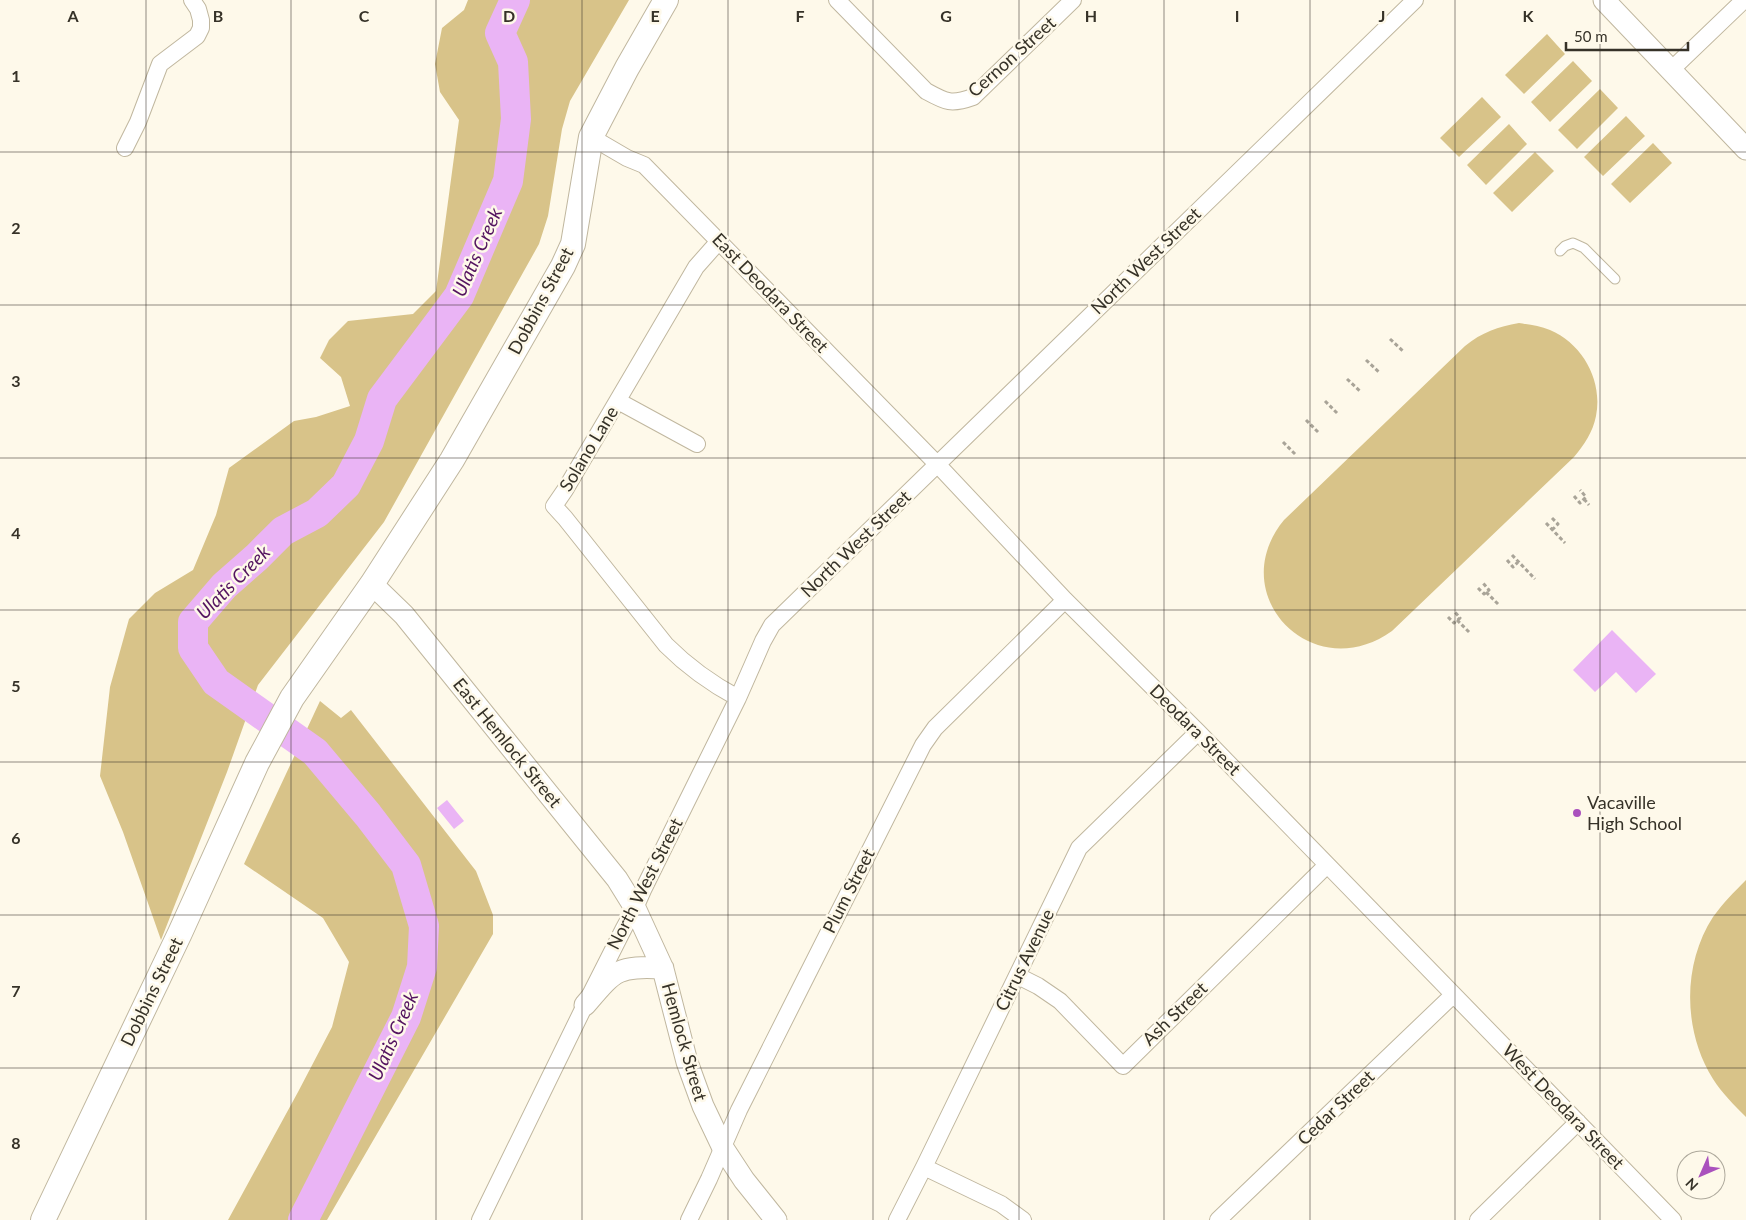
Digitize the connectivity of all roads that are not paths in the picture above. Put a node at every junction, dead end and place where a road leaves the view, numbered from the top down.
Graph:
1 (192, 0) edge
2 (666, 0) edge
3 (837, 0) edge
4 (1073, 0) edge
5 (1414, 0) edge
6 (1604, 0) edge
7 (1744, 0) edge
8 (1670, 71) junction
9 (591, 137) junction
10 (125, 148) dead end
11 (1746, 149) edge
12 (719, 241) junction
13 (1560, 251) dead end
14 (1615, 279) dead end
15 (618, 401) junction
16 (696, 444) dead end
17 (938, 464) junction
18 (372, 584) junction
19 (1065, 600) junction
20 (738, 698) junction
21 (1198, 732) junction
22 (1328, 865) junction
23 (635, 908) junction
24 (663, 968) junction
25 (1018, 976) junction
26 (1453, 995) junction
27 (585, 1004) junction
28 (1578, 1122) junction
29 (723, 1148) junction
30 (924, 1167) junction
31 (43, 1220) edge
32 (480, 1220) edge
33 (689, 1220) edge
34 (776, 1220) edge
35 (897, 1220) edge
36 (1023, 1220) edge
37 (1218, 1220) edge
38 (1478, 1220) edge
39 (1673, 1220) edge

1 - 10 street
2 - 9 main road, Dobbins Street
3 - 4 street, Cernon Street
5 - 17 street, North West Street
6 - 8 street
7 - 8 street
8 - 11 street
9 - 12 street, East Deodara Street
9 - 18 main road, Dobbins Street
12 - 15 street, Solano Lane
12 - 17 street, East Deodara Street
13 - 14 lane
15 - 16 street
15 - 20 street, Solano Lane
17 - 19 street, Deodara Street
17 - 20 street, North West Street
18 - 23 street, East Hemlock Street
18 - 31 main road, Dobbins Street
19 - 21 street, Deodara Street
19 - 29 street, Plum Street
20 - 23 street, North West Street
21 - 22 street, Deodara Street
21 - 25 street, Citrus Avenue
22 - 25 street, Ash Street
22 - 26 street, Deodara Street
23 - 24 street, Hemlock Street
23 - 27 street, North West Street
24 - 27 street
24 - 29 street, Hemlock Street
25 - 30 street, Citrus Avenue
26 - 28 street, West Deodara Street
26 - 37 street, Cedar Street
27 - 32 street, North West Street
28 - 38 street
28 - 39 street, West Deodara Street
29 - 33 street, Plum Street
29 - 34 street, Hemlock Street
30 - 35 street, Citrus Avenue
30 - 36 street

